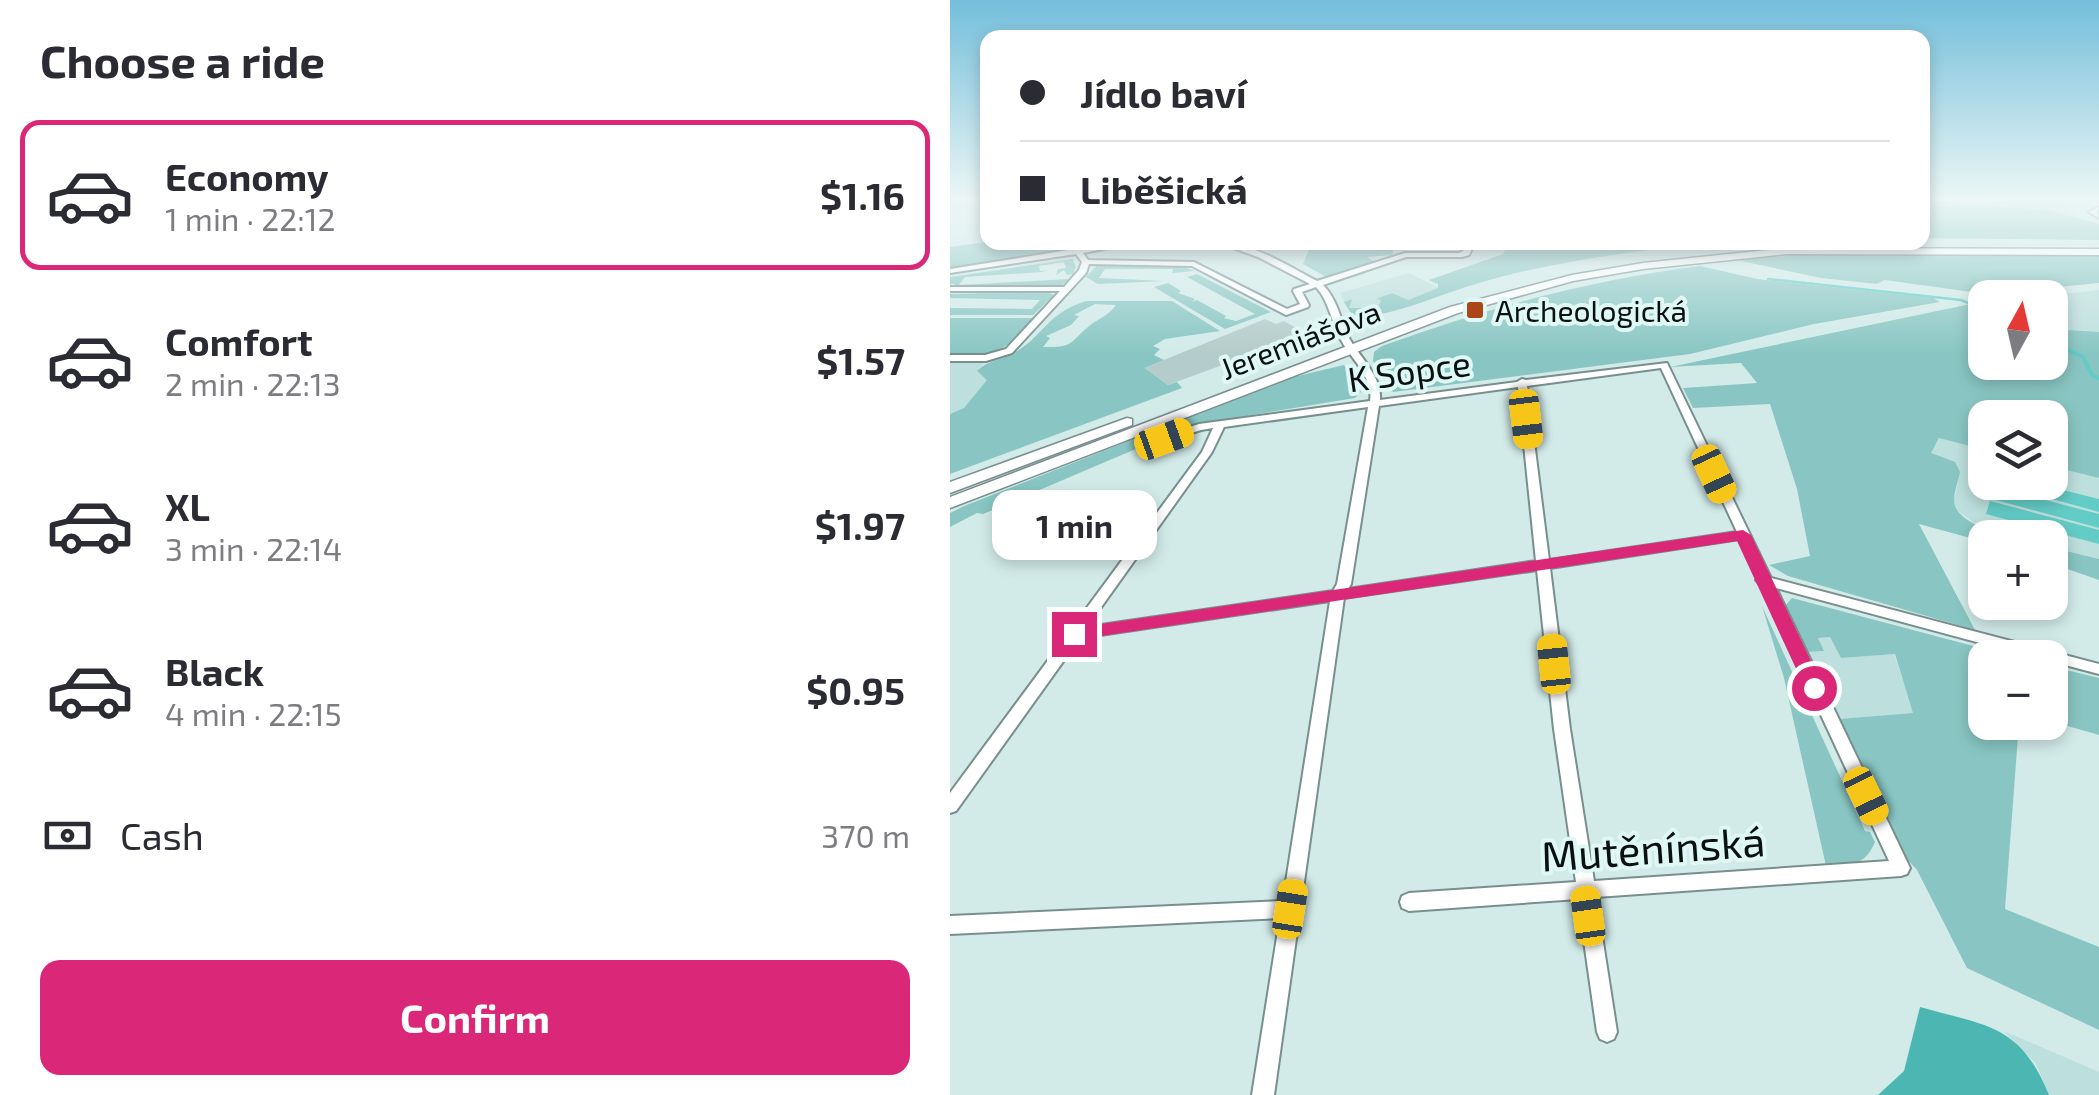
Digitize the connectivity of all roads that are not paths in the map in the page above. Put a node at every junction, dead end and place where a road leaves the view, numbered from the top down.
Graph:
1 (1084, 251) edge
2 (1254, 251) edge
3 (1467, 251) edge
4 (1720, 251) edge
5 (1079, 252) junction
6 (1086, 262) junction
7 (950, 272) edge
8 (1318, 285) junction
9 (1067, 289) junction
10 (950, 290) edge
11 (1348, 344) junction
12 (950, 358) edge
13 (1522, 382) junction
14 (1373, 402) junction
15 (1220, 424) junction
16 (1164, 439) dead end
17 (950, 488) edge
18 (950, 504) edge
19 (1743, 535) junction
20 (1543, 565) junction
21 (1762, 580) junction
22 (1338, 595) junction
23 (1074, 634) junction
24 (2099, 670) edge
25 (950, 806) edge
26 (1584, 889) junction
27 (1409, 902) dead end
28 (1290, 909) junction
29 (950, 925) edge
30 (1606, 1032) dead end
31 (1263, 1095) edge

1 - 5 street
2 - 8 street
3 - 8 street
4 - 11 main road, Jeremiášova
5 - 6 street
5 - 7 street
6 - 8 street
6 - 9 street
8 - 11 street
9 - 10 street
9 - 12 street
11 - 14 street
11 - 17 main road, Jeremiášova
11 - 18 main road, Jeremiášova
13 - 14 street, K Sopce
13 - 19 street, K Sopce
13 - 20 street
14 - 15 street, K Sopce
14 - 22 street
15 - 16 street, K Sopce
15 - 23 street
19 - 20 street
19 - 21 street
20 - 22 street
20 - 26 street
21 - 24 street
21 - 26 street, Mutěnínská
22 - 23 street
22 - 28 street
23 - 25 street
26 - 27 street, Mutěnínská
26 - 30 street
28 - 29 street
28 - 31 street

